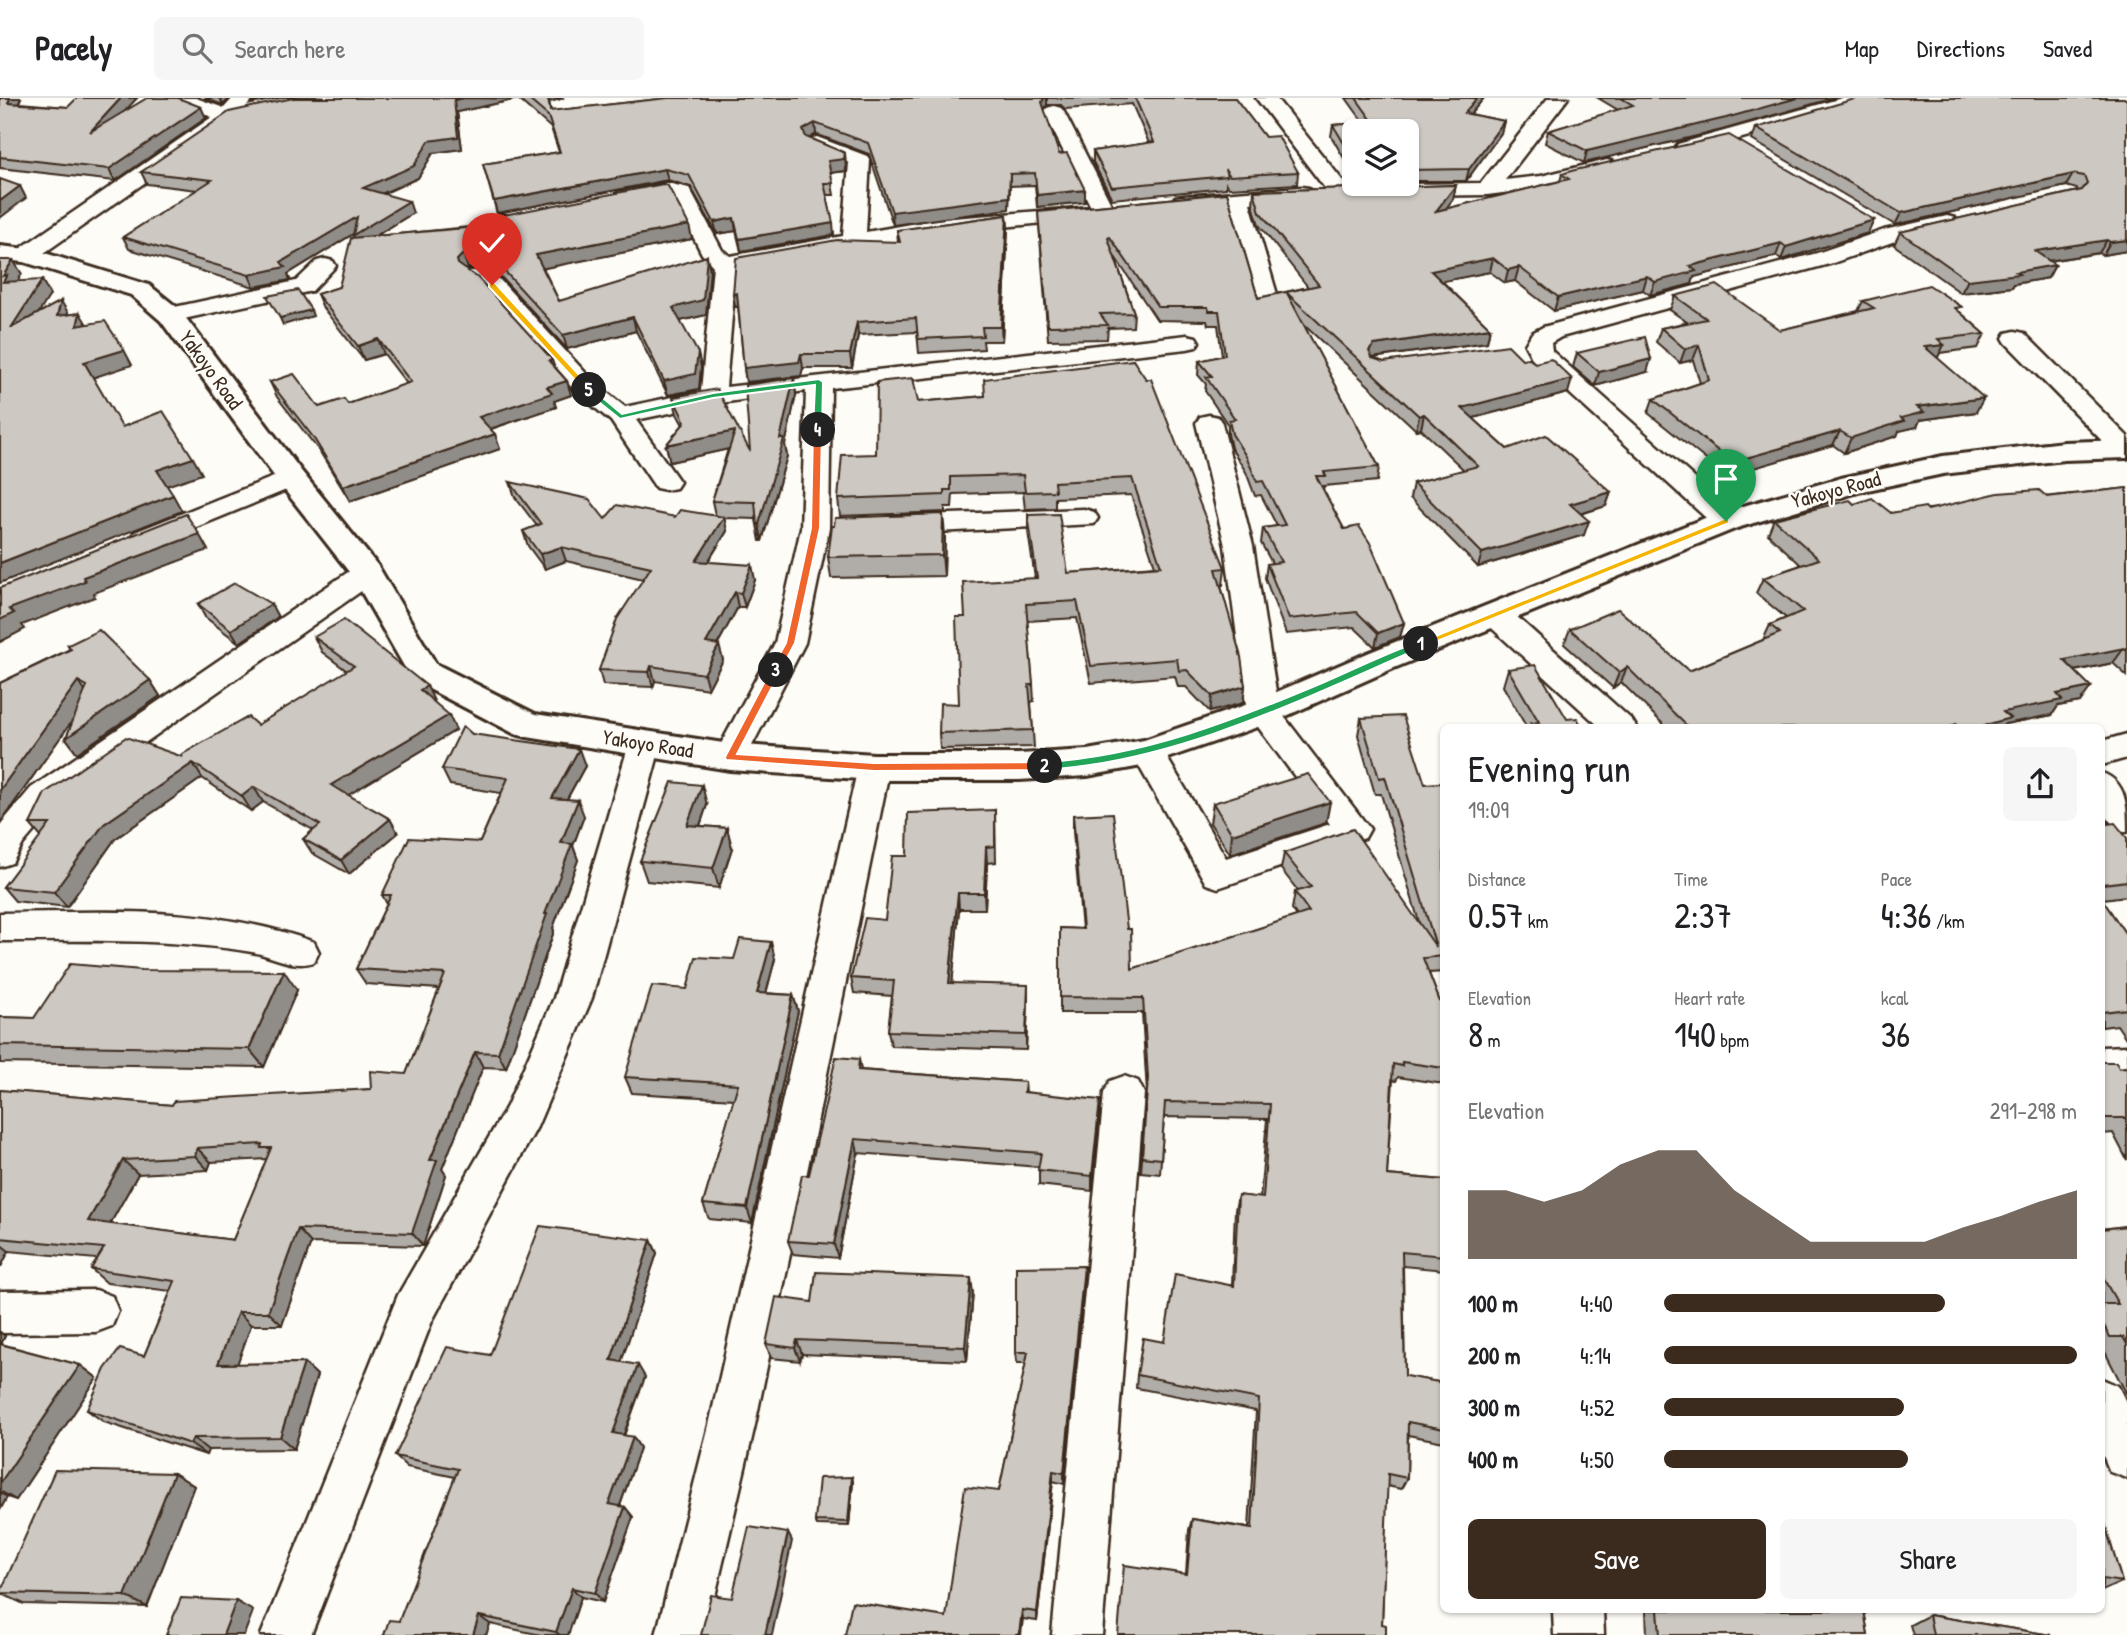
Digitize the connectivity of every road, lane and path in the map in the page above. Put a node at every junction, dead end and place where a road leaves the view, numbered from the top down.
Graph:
1 (178, 98) edge
2 (244, 98) edge
3 (313, 98) edge
4 (1266, 98) edge
5 (1558, 98) edge
6 (1864, 98) edge
7 (1054, 112) dead end
8 (227, 116) junction
9 (1728, 138) junction
10 (817, 143) edge
11 (1751, 152) edge
12 (1661, 153) edge
13 (1621, 163) edge
14 (1487, 189) junction
15 (1339, 191) junction
16 (1237, 196) junction
17 (601, 202) edge
18 (1156, 205) edge
19 (1130, 207) edge
20 (1103, 210) junction
21 (1973, 217) edge
22 (1868, 221) edge
23 (1892, 235) junction
24 (854, 240) junction
25 (13, 254) edge
26 (725, 264) junction
27 (325, 266) dead end
28 (476, 276) edge
29 (1267, 301) edge
30 (170, 315) junction
31 (2015, 338) dead end
32 (1187, 342) dead end
33 (1537, 345) junction
34 (1511, 348) edge
35 (819, 382) junction
36 (713, 396) junction
37 (620, 416) junction
38 (1209, 423) dead end
39 (2126, 449) edge
40 (291, 478) junction
41 (666, 482) dead end
42 (1084, 518) dead end
43 (1726, 521) junction
44 (842, 527) junction
45 (127, 545) edge
46 (367, 573) junction
47 (1495, 614) junction
48 (1263, 712) junction
49 (1617, 724) edge
50 (645, 744) junction
51 (2127, 746) edge
52 (1147, 751) junction
53 (2105, 752) edge
54 (730, 757) junction
55 (874, 767) junction
56 (2105, 789) edge
57 (2127, 819) edge
58 (0, 854) edge
59 (0, 926) edge
60 (301, 952) dead end
61 (2127, 1063) edge
62 (2105, 1064) edge
63 (1124, 1093) dead end
64 (96, 1311) dead end
65 (0, 1312) edge
66 (2105, 1408) edge
67 (2127, 1455) edge
68 (1578, 1613) edge
69 (286, 1635) edge
70 (681, 1635) edge
71 (1077, 1635) edge
72 (1579, 1635) edge

1 - 8 street
2 - 8 street
3 - 8 street
4 - 15 street
5 - 14 street
6 - 9 street
7 - 20 street
8 - 25 street
9 - 11 street
9 - 12 street
10 - 24 street
13 - 14 street
14 - 15 street
15 - 16 street
16 - 18 street
16 - 29 street
17 - 26 street
19 - 20 street
20 - 24 street
21 - 23 street
22 - 23 street
23 - 33 street
24 - 26 street
25 - 30 main road, Yakoyo Road
26 - 36 street
27 - 30 street
28 - 37 street
30 - 40 main road, Yakoyo Road
31 - 39 street
32 - 35 street
33 - 34 street
33 - 43 street
35 - 36 street
35 - 44 street
36 - 37 street
37 - 41 street
38 - 48 street
39 - 43 main road, Yakoyo Road
40 - 45 street
40 - 46 main road, Yakoyo Road
42 - 44 street
43 - 47 main road, Yakoyo Road
44 - 54 street
46 - 50 main road, Yakoyo Road
46 - 58 street
47 - 48 main road, Yakoyo Road
47 - 49 street
48 - 52 main road, Yakoyo Road
48 - 52 street
50 - 54 main road, Yakoyo Road
50 - 69 street
51 - 53 street
52 - 55 main road, Yakoyo Road
54 - 55 main road, Yakoyo Road
55 - 70 street
56 - 57 street
59 - 60 street
61 - 62 street
63 - 71 street
64 - 65 street
66 - 67 street
68 - 72 street

